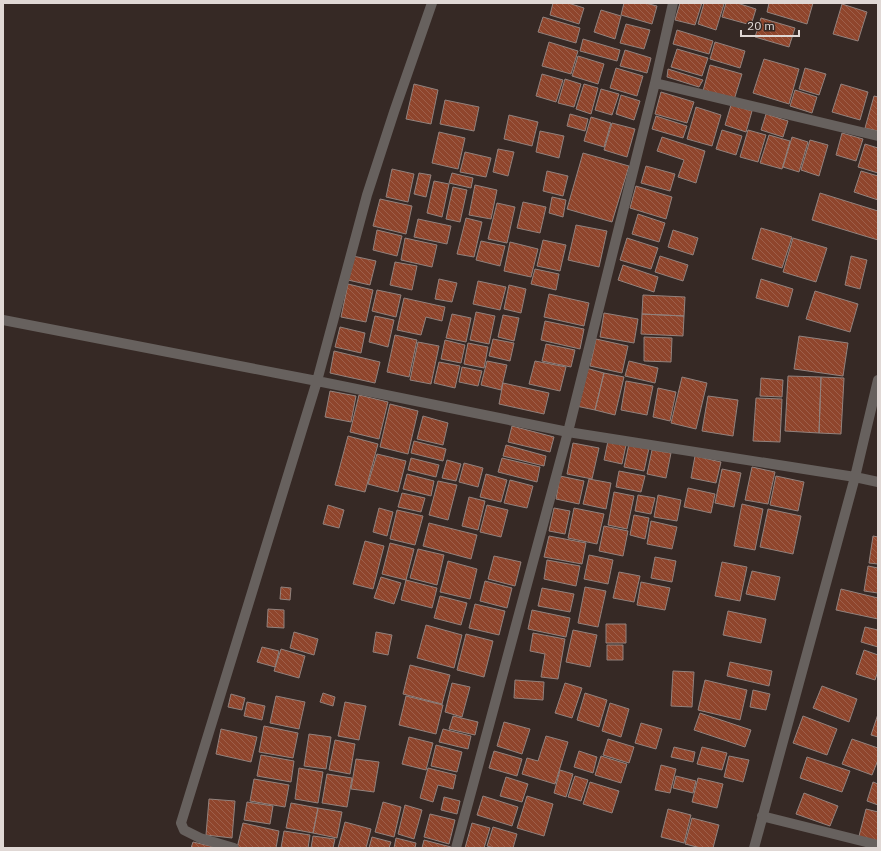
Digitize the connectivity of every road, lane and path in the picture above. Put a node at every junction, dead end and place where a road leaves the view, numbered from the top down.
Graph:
1 (432, 3) edge
2 (674, 3) edge
3 (655, 83) junction
4 (878, 136) edge
5 (3, 320) edge
6 (878, 380) edge
7 (317, 381) junction
8 (568, 432) junction
9 (855, 477) junction
10 (878, 482) edge
11 (762, 816) junction
12 (878, 845) edge
13 (234, 848) edge
14 (456, 848) edge
15 (754, 848) edge

1 - 7 street
2 - 3 street
3 - 4 street
3 - 8 street
5 - 7 street
6 - 9 street
7 - 8 street
7 - 13 street
8 - 9 street
8 - 14 street
9 - 10 street
9 - 11 street
11 - 12 street
11 - 15 street

